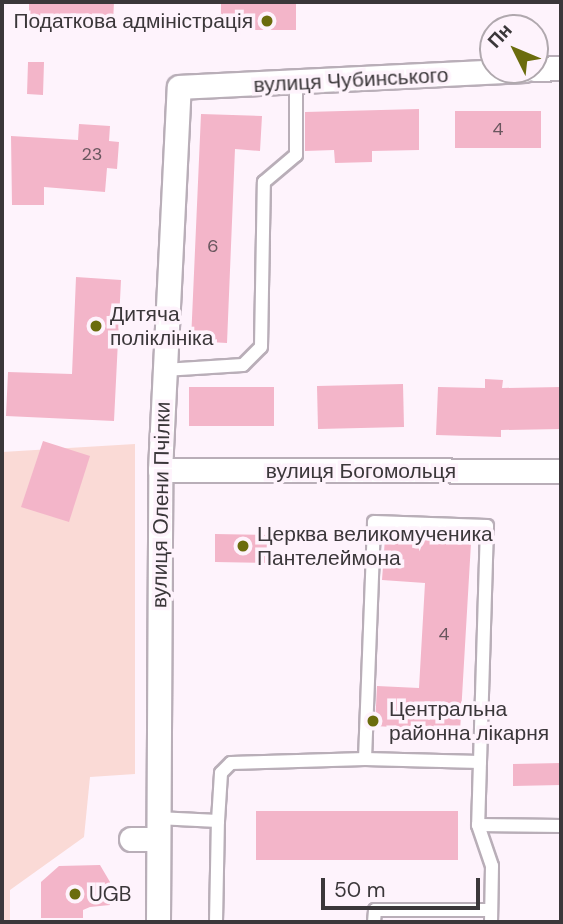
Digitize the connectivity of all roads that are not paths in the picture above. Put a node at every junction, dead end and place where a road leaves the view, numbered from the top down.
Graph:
1 (479, 73) edge
2 (296, 84) junction
3 (179, 87) joint
4 (164, 370) junction
5 (160, 470) junction
6 (561, 471) edge
7 (365, 758) junction
8 (480, 762) junction
9 (218, 821) junction
10 (478, 825) junction
11 (561, 826) edge
12 (157, 829) junction
13 (131, 839) dead end
14 (491, 916) edge
15 (158, 922) edge
16 (216, 922) edge
17 (374, 922) edge

1 - 2 street, вулиця Чубинського
2 - 3 street, вулиця Чубинського
2 - 4 lane
3 - 4 street, вулиця Олени Пчілки
4 - 5 street, вулиця Олени Пчілки
5 - 6 street, вулиця Богомольця
5 - 12 street, вулиця Олени Пчілки
7 - 8 lane
7 - 8 lane
7 - 9 lane
8 - 10 lane
9 - 12 lane
9 - 16 lane
10 - 11 lane
10 - 14 lane
12 - 13 street
12 - 15 street, вулиця Олени Пчілки
14 - 17 lane

